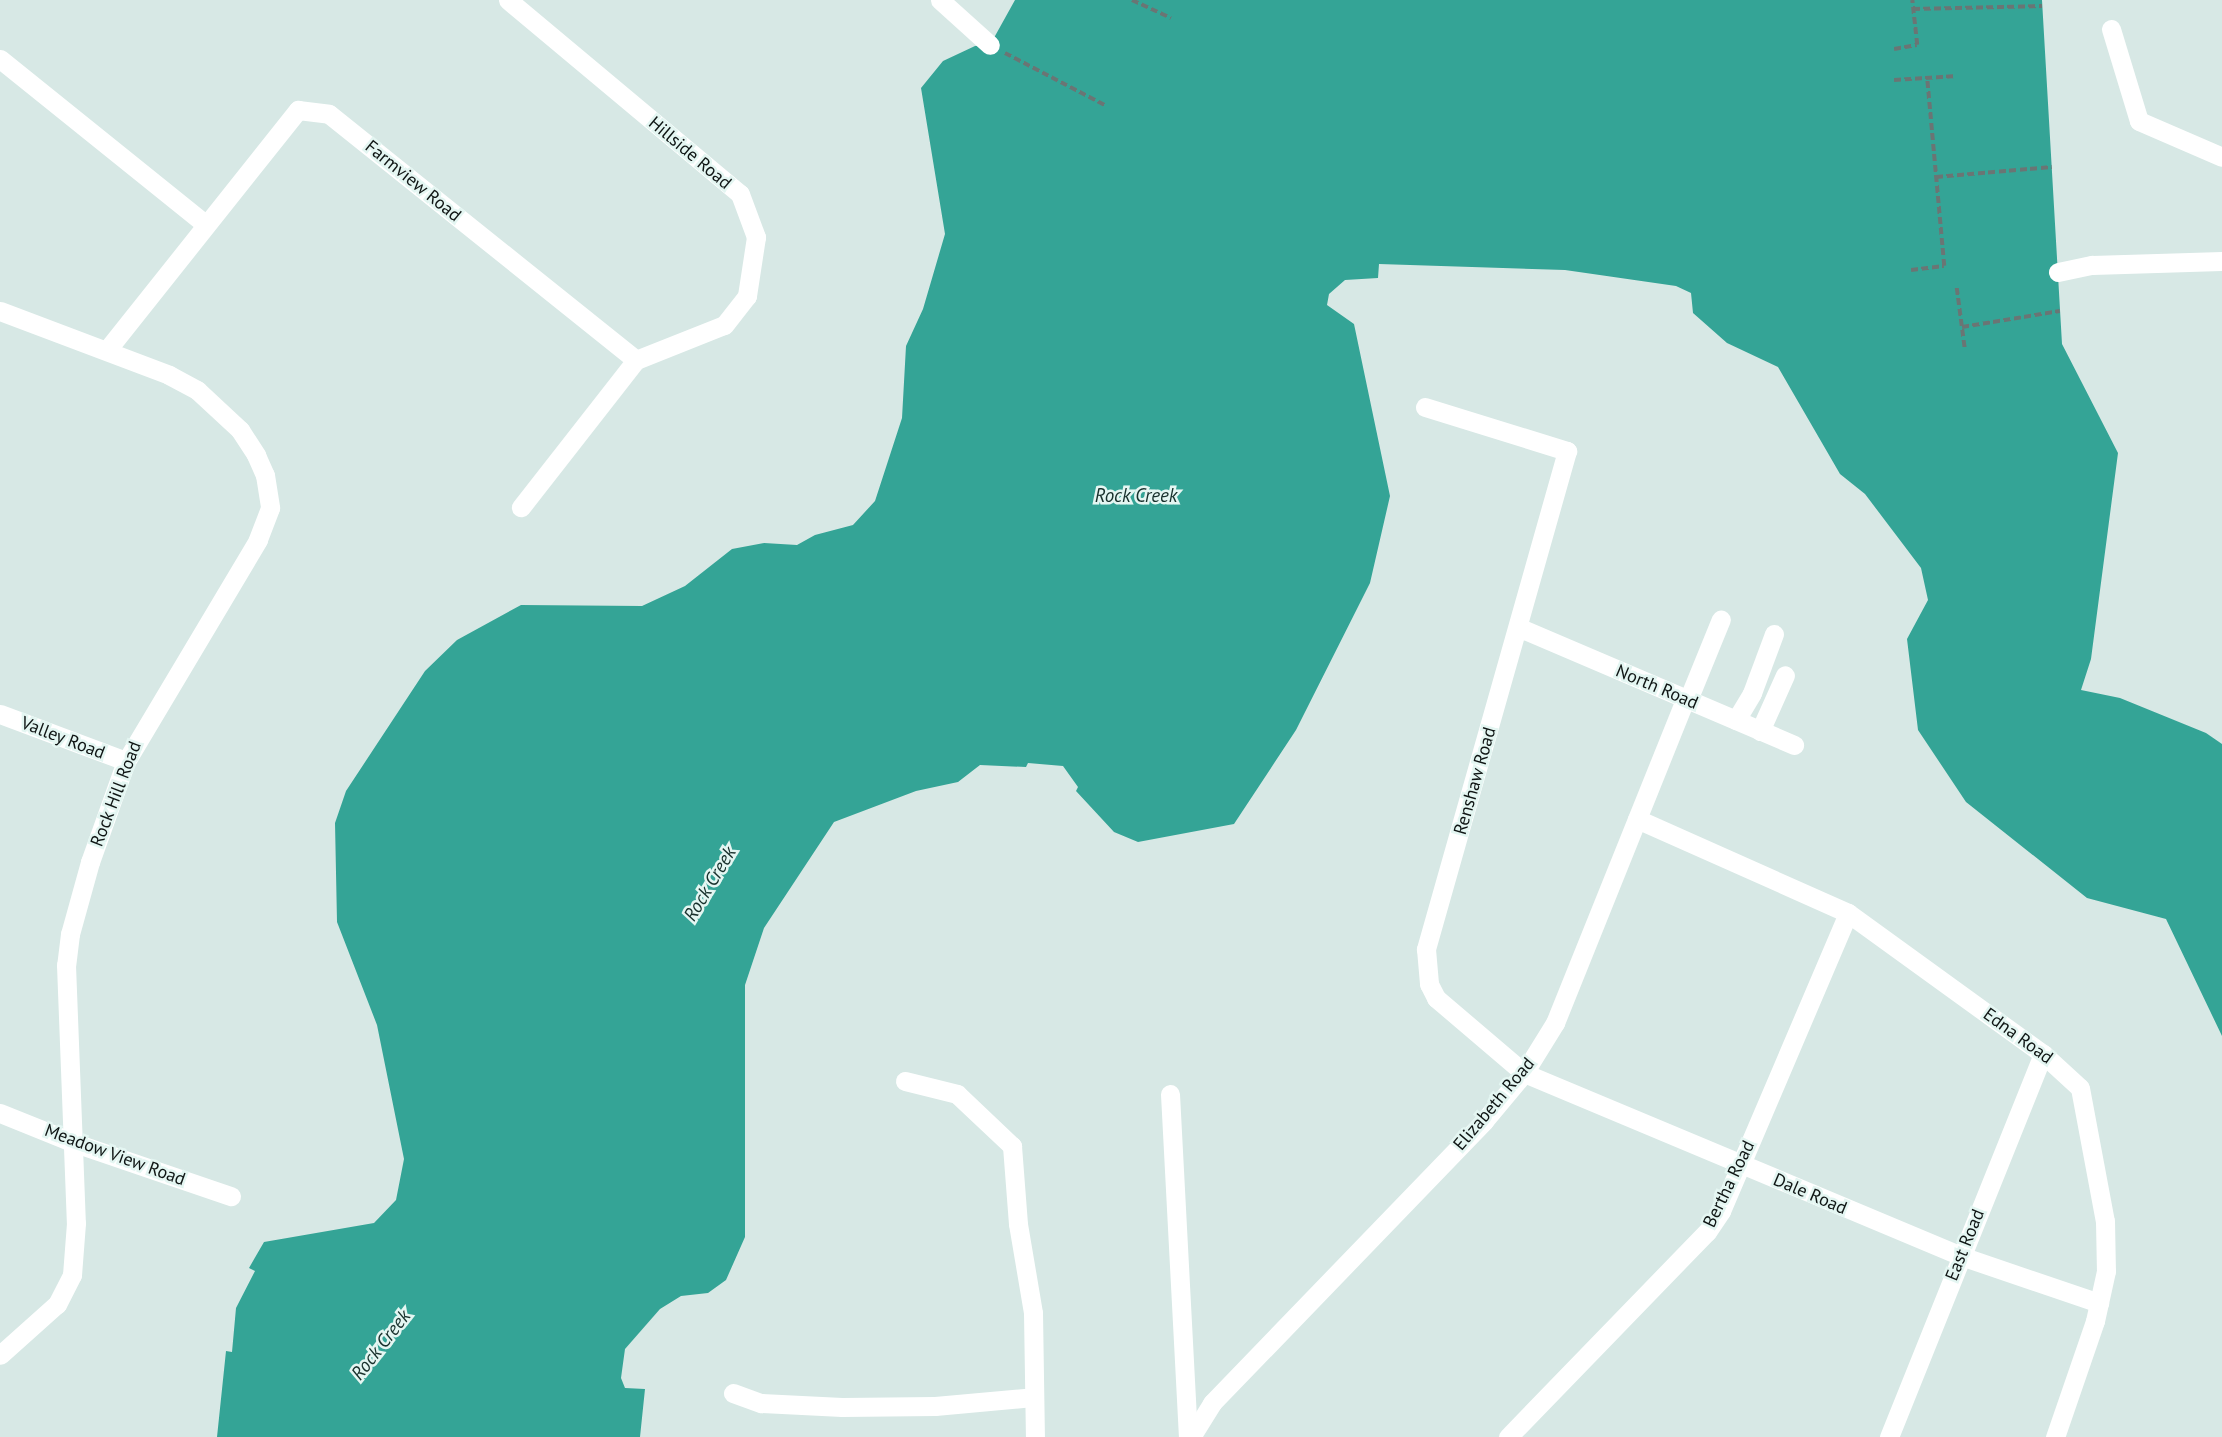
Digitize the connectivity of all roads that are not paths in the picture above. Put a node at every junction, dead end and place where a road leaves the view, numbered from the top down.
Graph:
1 (509, 0) edge
2 (940, 0) edge
3 (2111, 29) dead end
4 (990, 45) road end
5 (0, 59) edge
6 (2222, 157) edge
7 (205, 224) junction
8 (2222, 261) edge
9 (2058, 272) dead end
10 (0, 311) edge
11 (107, 350) junction
12 (636, 360) junction
13 (1425, 407) dead end
14 (521, 507) dead end
15 (1721, 619) dead end
16 (1520, 628) junction
17 (1774, 634) dead end
18 (1785, 675) dead end
19 (1686, 700) junction
20 (0, 714) edge
21 (1736, 720) junction
22 (1760, 731) junction
23 (1794, 745) dead end
24 (126, 761) junction
25 (1637, 819) junction
26 (1848, 913) junction
27 (2043, 1054) junction
28 (1524, 1073) junction
29 (905, 1082) dead end
30 (1170, 1094) dead end
31 (0, 1113) edge
32 (72, 1142) junction
33 (1741, 1165) junction
34 (231, 1196) dead end
35 (1961, 1256) junction
36 (2099, 1303) junction
37 (0, 1355) edge
38 (733, 1393) dead end
39 (1033, 1397) junction
40 (1035, 1437) edge
41 (1189, 1437) edge
42 (1508, 1437) edge
43 (1889, 1437) edge
44 (2055, 1437) edge

1 - 12 street, Hillside Road
2 - 4 street
3 - 6 street
5 - 7 street
7 - 11 street, Farmview Road
7 - 12 street, Farmview Road
8 - 9 street
10 - 11 street, Rock Hill Road
11 - 24 street, Rock Hill Road
12 - 14 street
13 - 16 street, Renshaw Road
15 - 19 street, Elizabeth Road
16 - 19 street, North Road
16 - 28 street, Renshaw Road
17 - 21 street
18 - 22 street
19 - 21 street, North Road
19 - 25 street, Elizabeth Road
20 - 24 street, Valley Road
21 - 22 street, North Road
22 - 23 street, North Road
24 - 32 street, Rock Hill Road
25 - 26 street, Edna Road
25 - 28 street, Elizabeth Road
26 - 27 street, Edna Road
26 - 33 street, Bertha Road
27 - 35 street, East Road
27 - 36 street, Edna Road
28 - 33 street, Dale Road
28 - 41 street, Elizabeth Road
29 - 39 street
30 - 41 street
31 - 32 street, Meadow View Road
32 - 34 street, Meadow View Road
32 - 37 street, Rock Hill Road
33 - 35 street, Dale Road
33 - 42 street, Bertha Road
35 - 36 street, Dale Road
35 - 43 street, East Road
36 - 44 street, Edna Road
38 - 39 street
39 - 40 street

